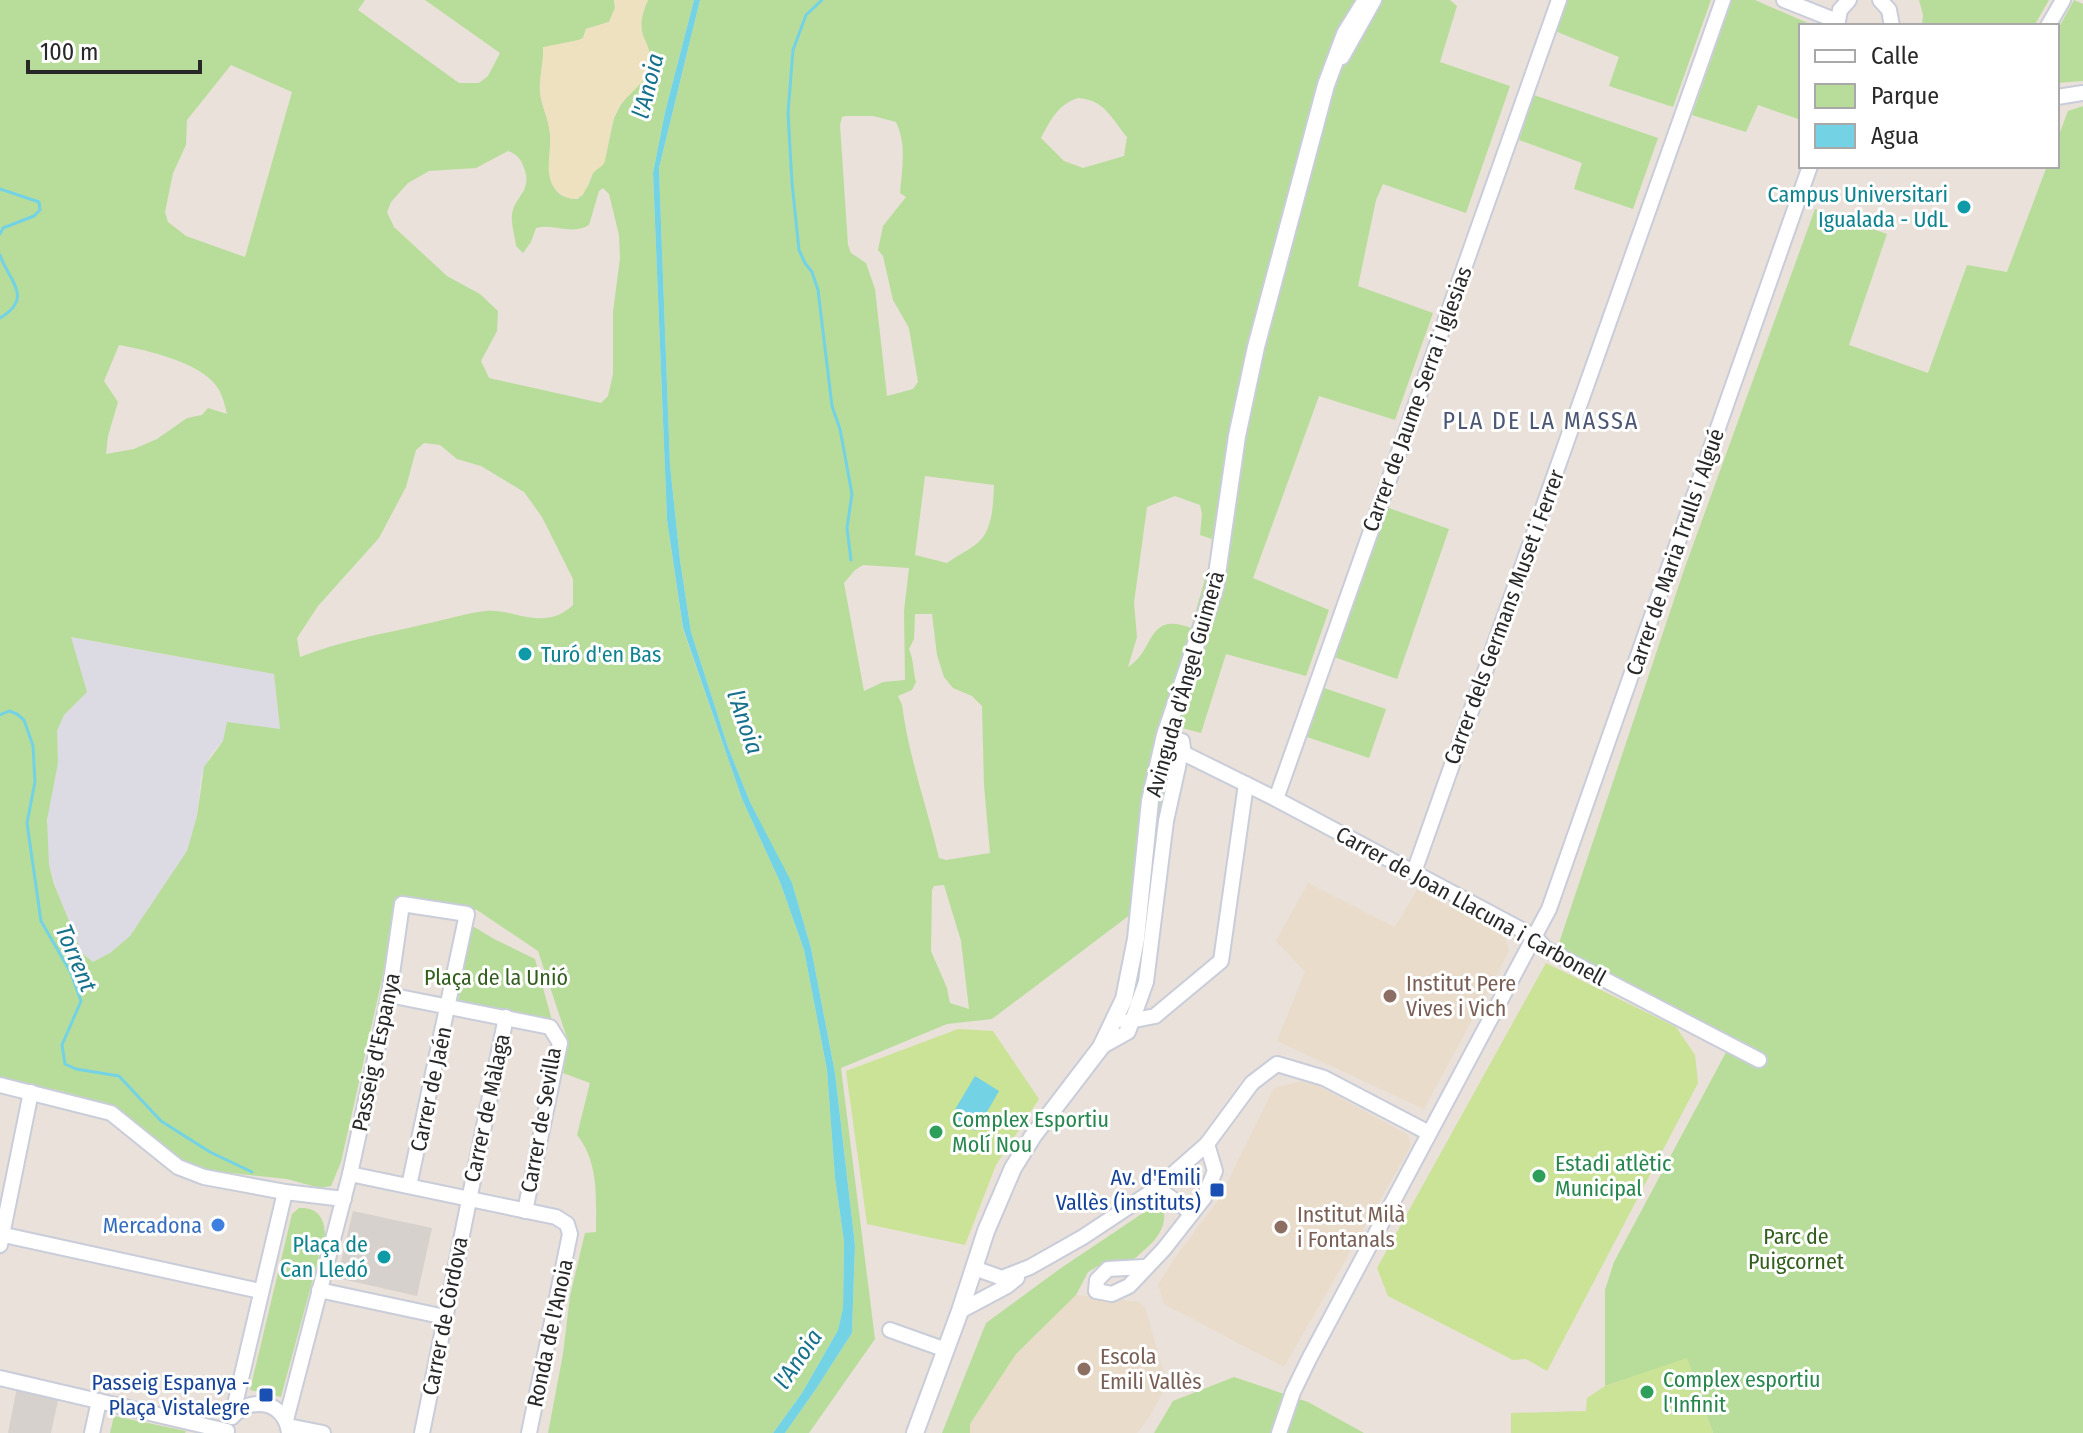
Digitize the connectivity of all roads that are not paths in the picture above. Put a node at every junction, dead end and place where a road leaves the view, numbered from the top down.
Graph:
1 (1366, 0) edge
2 (1374, 0) edge
3 (1559, 0) edge
4 (1723, 0) edge
5 (1784, 0) edge
6 (1880, 0) edge
7 (2063, 0) edge
8 (1840, 2) edge
9 (1837, 24) edge
10 (1892, 24) edge
11 (2049, 24) edge
12 (1326, 85) junction
13 (2083, 93) edge
14 (2059, 97) edge
15 (1809, 168) edge
16 (1172, 755) junction
17 (1246, 784) junction
18 (1276, 799) junction
19 (1414, 872) junction
20 (402, 904) joint
21 (1535, 937) junction
22 (389, 995) junction
23 (449, 1007) junction
24 (506, 1017) junction
25 (1124, 1020) junction
26 (1759, 1060) dead end
27 (0, 1085) edge
28 (31, 1092) junction
29 (1429, 1133) junction
30 (1207, 1144) junction
31 (350, 1174) junction
32 (409, 1186) junction
33 (1157, 1188) junction
34 (285, 1192) junction
35 (344, 1199) junction
36 (469, 1199) junction
37 (525, 1211) junction
38 (1192, 1213) junction
39 (1, 1238) edge
40 (1030, 1267) junction
41 (1144, 1267) dead end
42 (974, 1268) junction
43 (319, 1290) junction
44 (260, 1291) junction
45 (960, 1311) junction
46 (445, 1317) junction
47 (890, 1330) dead end
48 (946, 1350) junction
49 (0, 1378) edge
50 (99, 1401) junction
51 (287, 1426) edge
52 (229, 1427) edge
53 (92, 1433) edge
54 (323, 1433) edge
55 (422, 1433) edge
56 (529, 1433) edge
57 (915, 1433) edge
58 (1279, 1433) edge

1 - 12 street, Avinguda d'Àngel Guimerà
2 - 12 street
3 - 18 street, Carrer de Jaume Serra i Iglesias
4 - 19 street, Carrer dels Germans Muset i Ferrer
5 - 9 street
6 - 10 street
7 - 11 street
8 - 9 street
12 - 16 street, Avinguda d'Àngel Guimerà
13 - 14 street
15 - 21 street, Carrer de Maria Trulls i Algué
16 - 17 street, Carrer de Joan Llacuna i Carbonell
16 - 25 street, Avinguda d'Àngel Guimerà
17 - 18 street, Carrer de Joan Llacuna i Carbonell
17 - 25 street
18 - 19 street, Carrer de Joan Llacuna i Carbonell
19 - 21 street, Carrer de Joan Llacuna i Carbonell
20 - 22 street, Passeig d'Espanya
20 - 23 street, Carrer de Jaén
21 - 26 street, Carrer de Joan Llacuna i Carbonell
21 - 29 street, Carrer de Maria Trulls i Algué
22 - 23 street, Carrer de Sevilla
22 - 31 street, Passeig d'Espanya
23 - 24 street, Carrer de Sevilla
23 - 32 street, Carrer de Jaén
24 - 36 street, Carrer de Màlaga
24 - 37 street, Carrer de Sevilla
25 - 42 street, Avinguda d'Àngel Guimerà
27 - 28 street
28 - 34 street
28 - 39 street
29 - 30 street
29 - 58 street, Carrer de Maria Trulls i Algué
30 - 33 street
30 - 38 street
31 - 32 street
31 - 35 street, Passeig d'Espanya
32 - 36 street
33 - 38 street
33 - 40 street
34 - 35 street
34 - 44 street
35 - 43 street, Passeig d'Espanya
36 - 37 street
36 - 46 street, Carrer de Còrdova
37 - 56 street, Ronda de l'Anoia
38 - 41 street
39 - 44 street
40 - 42 street
40 - 45 street
42 - 45 street, Avinguda d'Àngel Guimerà
43 - 46 street
43 - 51 street, Passeig d'Espanya
44 - 52 street
45 - 48 street, Avinguda d'Àngel Guimerà
46 - 55 street, Carrer de Còrdova
47 - 48 street
48 - 57 street, Avinguda d'Àngel Guimerà
49 - 50 street
50 - 52 street
50 - 53 street
51 - 52 street
51 - 54 street

